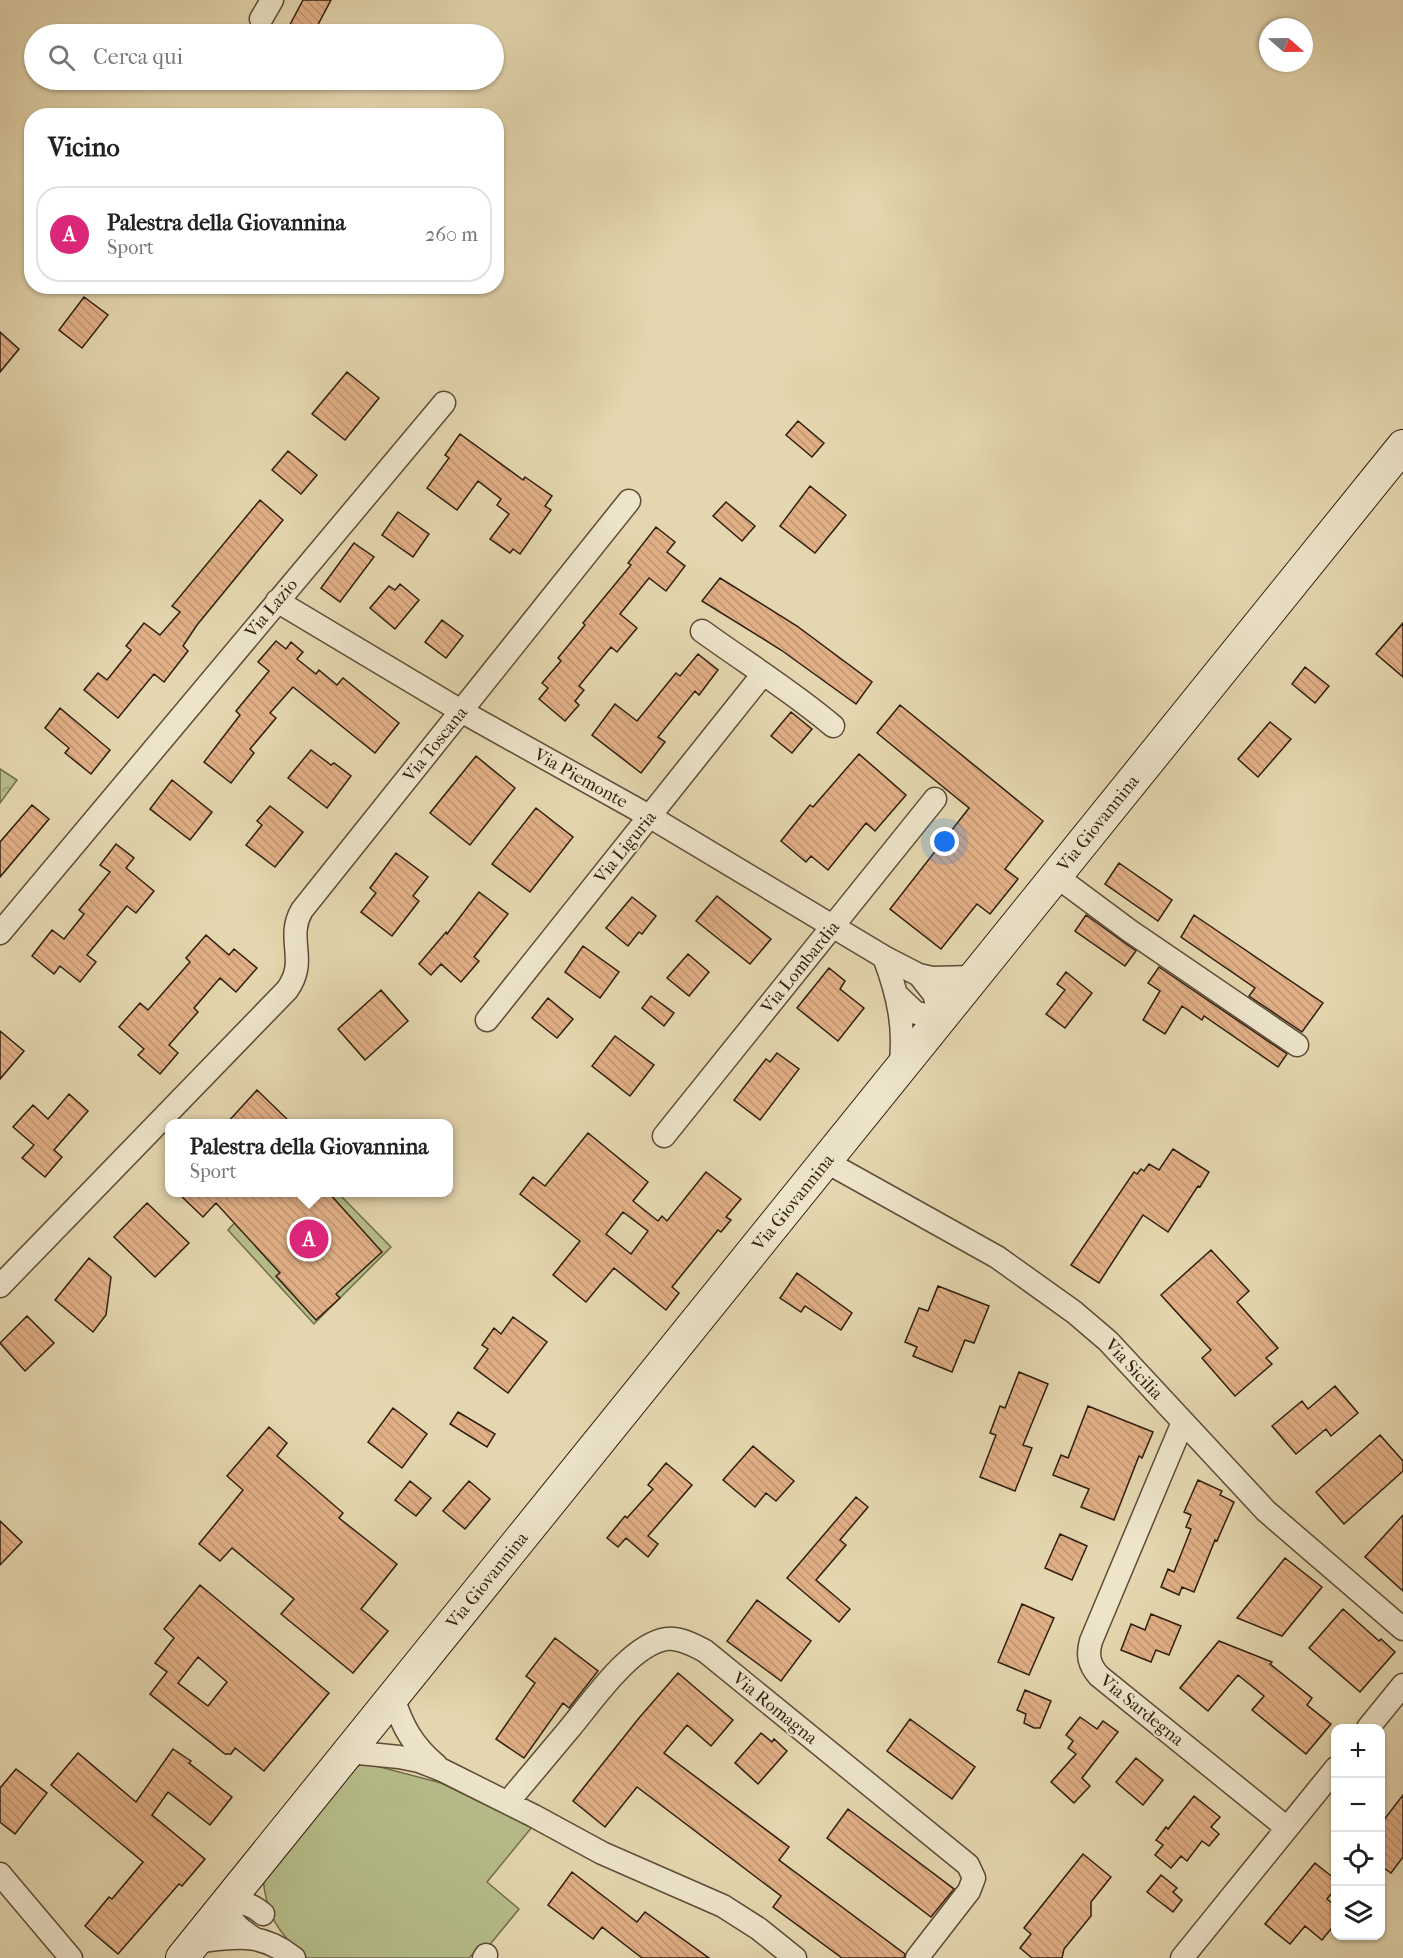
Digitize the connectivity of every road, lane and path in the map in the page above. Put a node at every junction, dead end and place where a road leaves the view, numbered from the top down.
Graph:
1 (444, 402) dead end
2 (1403, 446) edge
3 (629, 501) dead end
4 (277, 601) junction
5 (702, 631) dead end
6 (763, 674) junction
7 (461, 711) junction
8 (833, 726) dead end
9 (935, 799) dead end
10 (649, 816) junction
11 (1056, 876) junction
12 (832, 927) junction
13 (0, 933) edge
14 (884, 957) junction
15 (919, 975) junction
16 (974, 977) junction
17 (898, 996) junction
18 (941, 1017) junction
19 (487, 1020) dead end
20 (1297, 1045) dead end
21 (900, 1069) junction
22 (664, 1136) dead end
23 (825, 1161) junction
24 (0, 1286) edge
25 (1183, 1422) junction
26 (1403, 1629) edge
27 (1403, 1685) edge
28 (393, 1697) junction
29 (1371, 1724) edge
30 (370, 1725) junction
31 (411, 1750) junction
32 (349, 1752) junction
33 (1331, 1773) edge
34 (508, 1802) junction
35 (1287, 1828) junction
36 (255, 1868) junction
37 (0, 1874) edge
38 (226, 1903) junction
39 (263, 1914) junction
40 (255, 1938) junction
41 (189, 1950) edge
42 (287, 1953) edge
43 (71, 1958) edge
44 (795, 1958) edge
45 (917, 1958) edge
46 (1182, 1958) edge

1 - 4 street, Via Lazio
2 - 11 street, Via Giovannina
3 - 7 street, Via Toscana
4 - 7 street, Via Piemonte
4 - 13 street, Via Lazio
5 - 6 street
6 - 8 street
6 - 10 street, Via Liguria
7 - 10 street, Via Piemonte
7 - 24 street, Via Toscana
9 - 12 street, Via Lombardia
10 - 12 street, Via Piemonte
10 - 19 street, Via Liguria
11 - 16 street, Via Giovannina
11 - 20 street
12 - 14 street, Via Piemonte
12 - 22 street, Via Lombardia
14 - 15 street, Via Piemonte
14 - 17 street
15 - 16 street, Via Piemonte
15 - 18 street, Via Piemonte
16 - 18 street, Via Giovannina
17 - 18 street
17 - 21 street
18 - 21 street, Via Giovannina
21 - 23 street, Via Giovannina
23 - 25 street, Via Sicilia
23 - 28 street, Via Giovannina
25 - 26 street, Via Sicilia
25 - 35 street, Via Sardegna
27 - 29 street
28 - 30 street, Via Giovannina
28 - 31 street
30 - 31 street
30 - 32 street, Via Giovannina
31 - 32 street
31 - 34 street
32 - 36 street, Via Giovannina
33 - 35 street
34 - 44 street
34 - 45 street, Via Romagna
35 - 46 street
36 - 38 street, Via Giovannina
36 - 39 street
37 - 43 street
38 - 39 street
38 - 40 street
38 - 41 street, Via Giovannina
39 - 42 street
40 - 41 street
40 - 42 street

